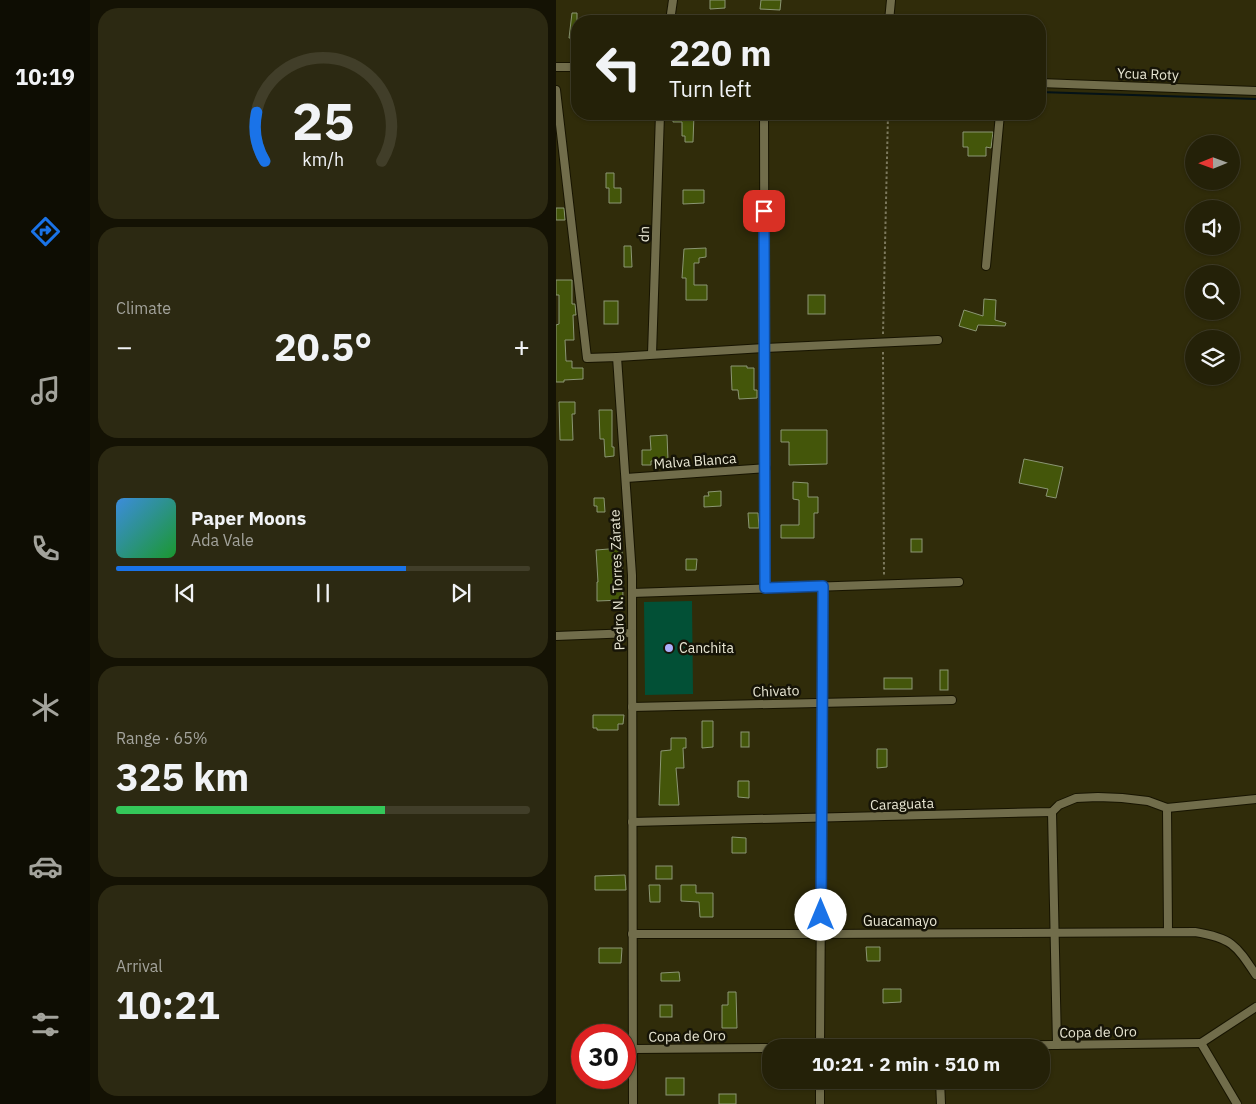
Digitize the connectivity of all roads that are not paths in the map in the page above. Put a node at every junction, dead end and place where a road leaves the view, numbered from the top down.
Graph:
1 (674, 0) edge
2 (891, 0) edge
3 (671, 15) edge
4 (890, 15) edge
5 (556, 66) edge
6 (571, 67) edge
7 (1046, 83) edge
8 (556, 90) edge
9 (1256, 91) edge
10 (660, 120) edge
11 (764, 120) edge
12 (999, 120) edge
13 (986, 266) dead end
14 (938, 340) dead end
15 (765, 348) junction
16 (652, 354) junction
17 (617, 356) junction
18 (766, 468) junction
19 (626, 478) junction
20 (958, 582) dead end
21 (823, 586) junction
22 (765, 588) junction
23 (632, 593) junction
24 (632, 633) junction
25 (556, 636) edge
26 (952, 700) dead end
27 (822, 702) junction
28 (632, 707) junction
29 (1256, 799) edge
30 (1167, 808) junction
31 (1052, 812) junction
32 (821, 819) junction
33 (632, 822) junction
34 (1054, 932) junction
35 (1168, 932) junction
36 (632, 934) junction
37 (821, 934) junction
38 (1256, 976) edge
39 (1256, 1007) edge
40 (632, 1024) edge
41 (820, 1039) edge
42 (1202, 1043) junction
43 (1050, 1045) edge
44 (1057, 1045) junction
45 (762, 1048) edge
46 (636, 1050) edge
47 (633, 1089) edge
48 (820, 1089) edge
49 (940, 1089) edge
50 (633, 1104) edge
51 (820, 1104) edge
52 (941, 1104) edge
53 (1236, 1104) edge

1 - 3 street
2 - 4 street
5 - 6 street
7 - 9 street, Ycua Roty
8 - 17 street
10 - 16 street, dn
11 - 15 street
12 - 13 street
14 - 15 street
15 - 16 street
15 - 18 street
16 - 17 street
17 - 19 street, Pedro N. Torres Zárate
18 - 19 street, Malva Blanca
18 - 22 street
19 - 23 street, Pedro N. Torres Zárate
20 - 21 street
21 - 22 street
21 - 27 street
22 - 23 street
23 - 24 street, Pedro N. Torres Zárate
24 - 25 street
24 - 28 street, Pedro N. Torres Zárate
26 - 27 street, Chivato
27 - 28 street, Chivato
27 - 32 street
28 - 33 street, Pedro N. Torres Zárate
29 - 30 street
30 - 31 street, Caraguata
30 - 35 street
31 - 32 street, Caraguata
31 - 34 street
32 - 33 street, Caraguata
32 - 37 street
33 - 36 street, Pedro N. Torres Zárate
34 - 35 street, Guacamayo
34 - 37 street, Guacamayo
34 - 44 street
35 - 38 street, Guacamayo
36 - 37 street, Guacamayo
36 - 40 street, Pedro N. Torres Zárate
37 - 41 street
39 - 42 street
42 - 44 street, Copa de Oro
42 - 53 street
43 - 44 street, Copa de Oro
45 - 46 street, Copa de Oro
47 - 50 street, Pedro N. Torres Zárate
48 - 51 street
49 - 52 street

